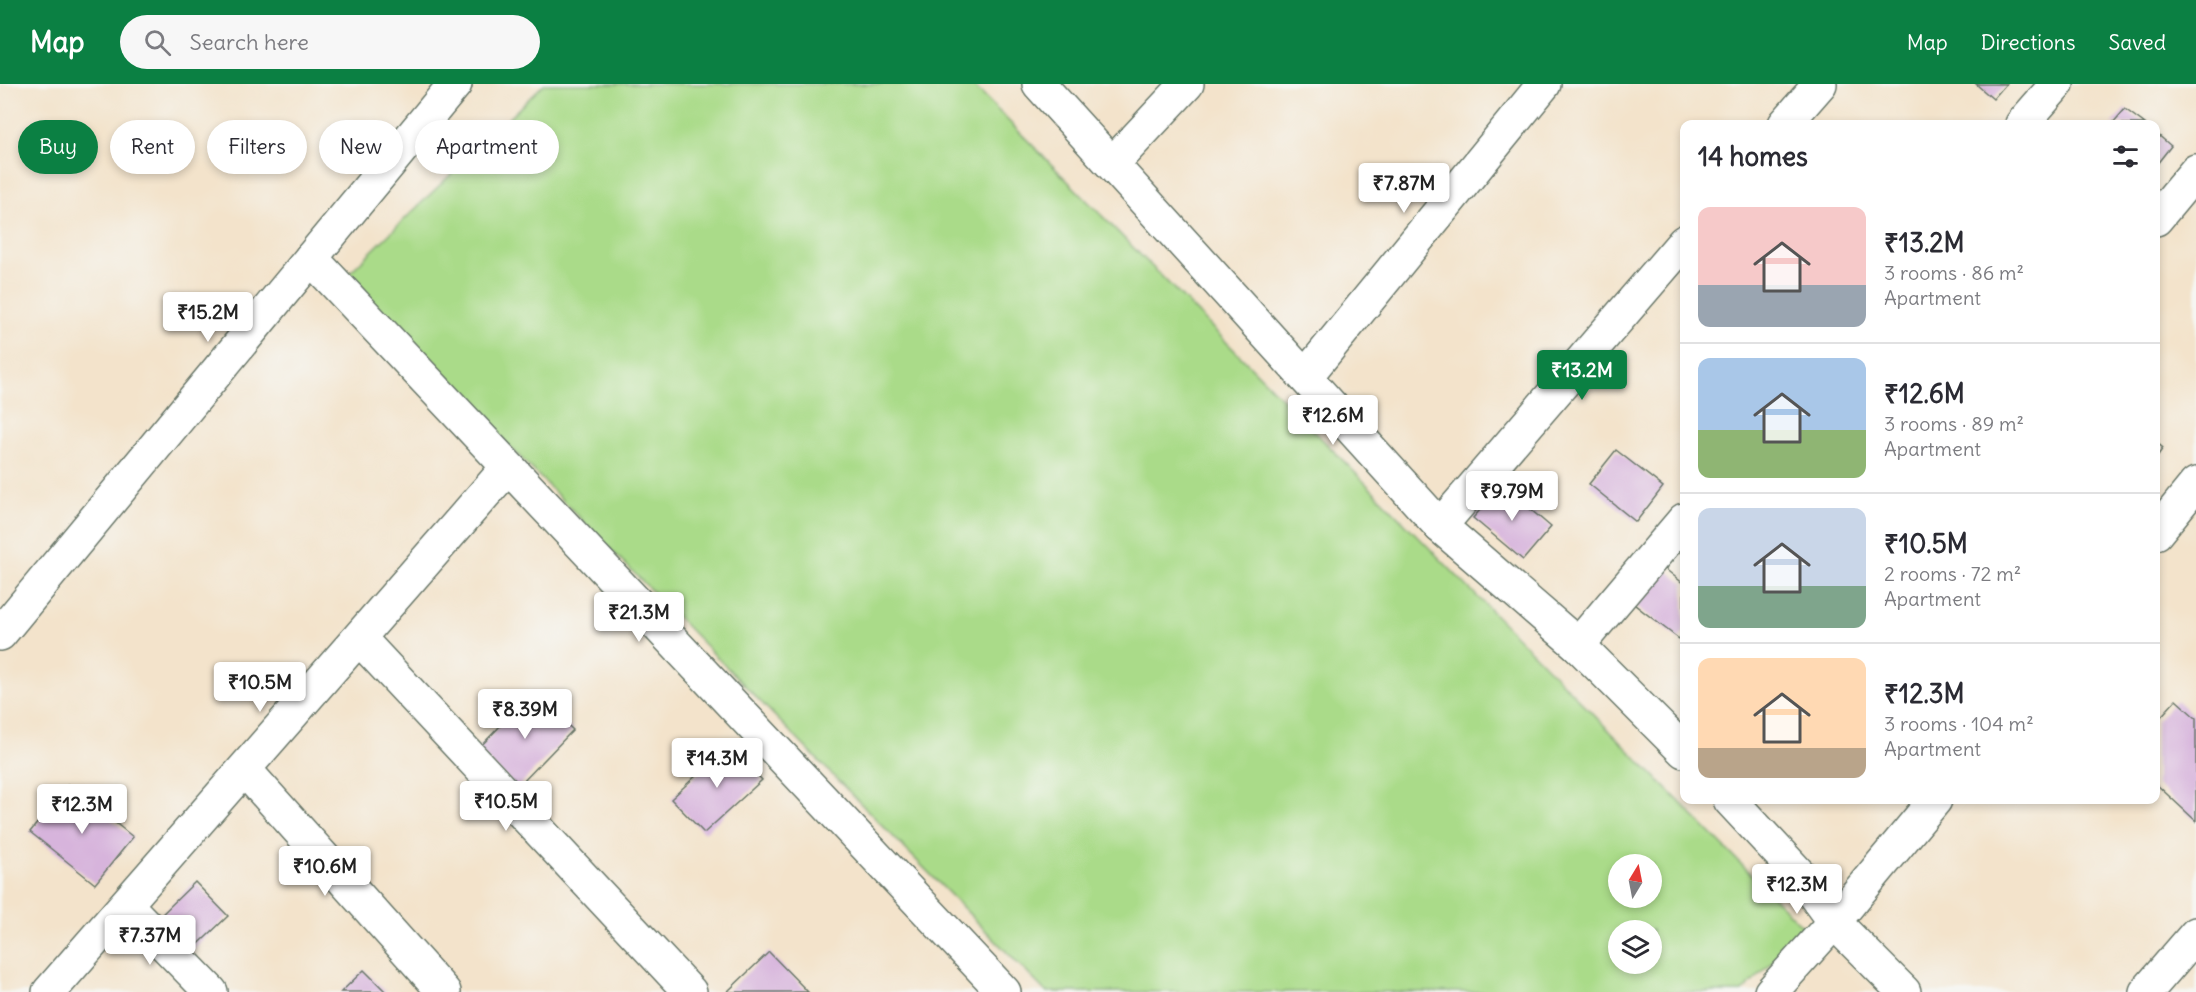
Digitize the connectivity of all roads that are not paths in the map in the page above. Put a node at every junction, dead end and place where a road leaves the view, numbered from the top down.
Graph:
1 (455, 84) edge
2 (1039, 84) edge
3 (1186, 84) edge
4 (1544, 84) edge
5 (1820, 84) edge
6 (2057, 84) edge
7 (1788, 120) edge
8 (2026, 120) edge
9 (1112, 164) junction
10 (2196, 171) edge
11 (2160, 214) edge
12 (1680, 247) edge
13 (311, 258) junction
14 (1305, 377) junction
15 (508, 467) junction
16 (2196, 484) edge
17 (1680, 525) edge
18 (1440, 526) junction
19 (2160, 528) edge
20 (0, 634) edge
21 (359, 638) junction
22 (1578, 645) junction
23 (1680, 747) edge
24 (244, 769) junction
25 (1734, 804) edge
26 (1932, 804) edge
27 (126, 905) junction
28 (1834, 922) junction
29 (2196, 934) edge
30 (49, 992) edge
31 (211, 992) edge
32 (444, 992) edge
33 (690, 992) edge
34 (1004, 992) edge
35 (1771, 992) edge
36 (1904, 992) edge
37 (2146, 992) edge

1 - 13 street
2 - 9 street
3 - 9 street
4 - 14 street
5 - 7 street
6 - 8 street
9 - 14 street
10 - 11 street
12 - 18 street
13 - 15 street
13 - 20 street
14 - 18 street
15 - 21 street
15 - 34 street
16 - 19 street
17 - 22 street
18 - 22 street
21 - 24 street
21 - 33 street
22 - 23 street
24 - 27 street
24 - 32 street
25 - 28 street
26 - 28 street
27 - 30 street
27 - 31 street
28 - 35 street
28 - 36 street
29 - 37 street

